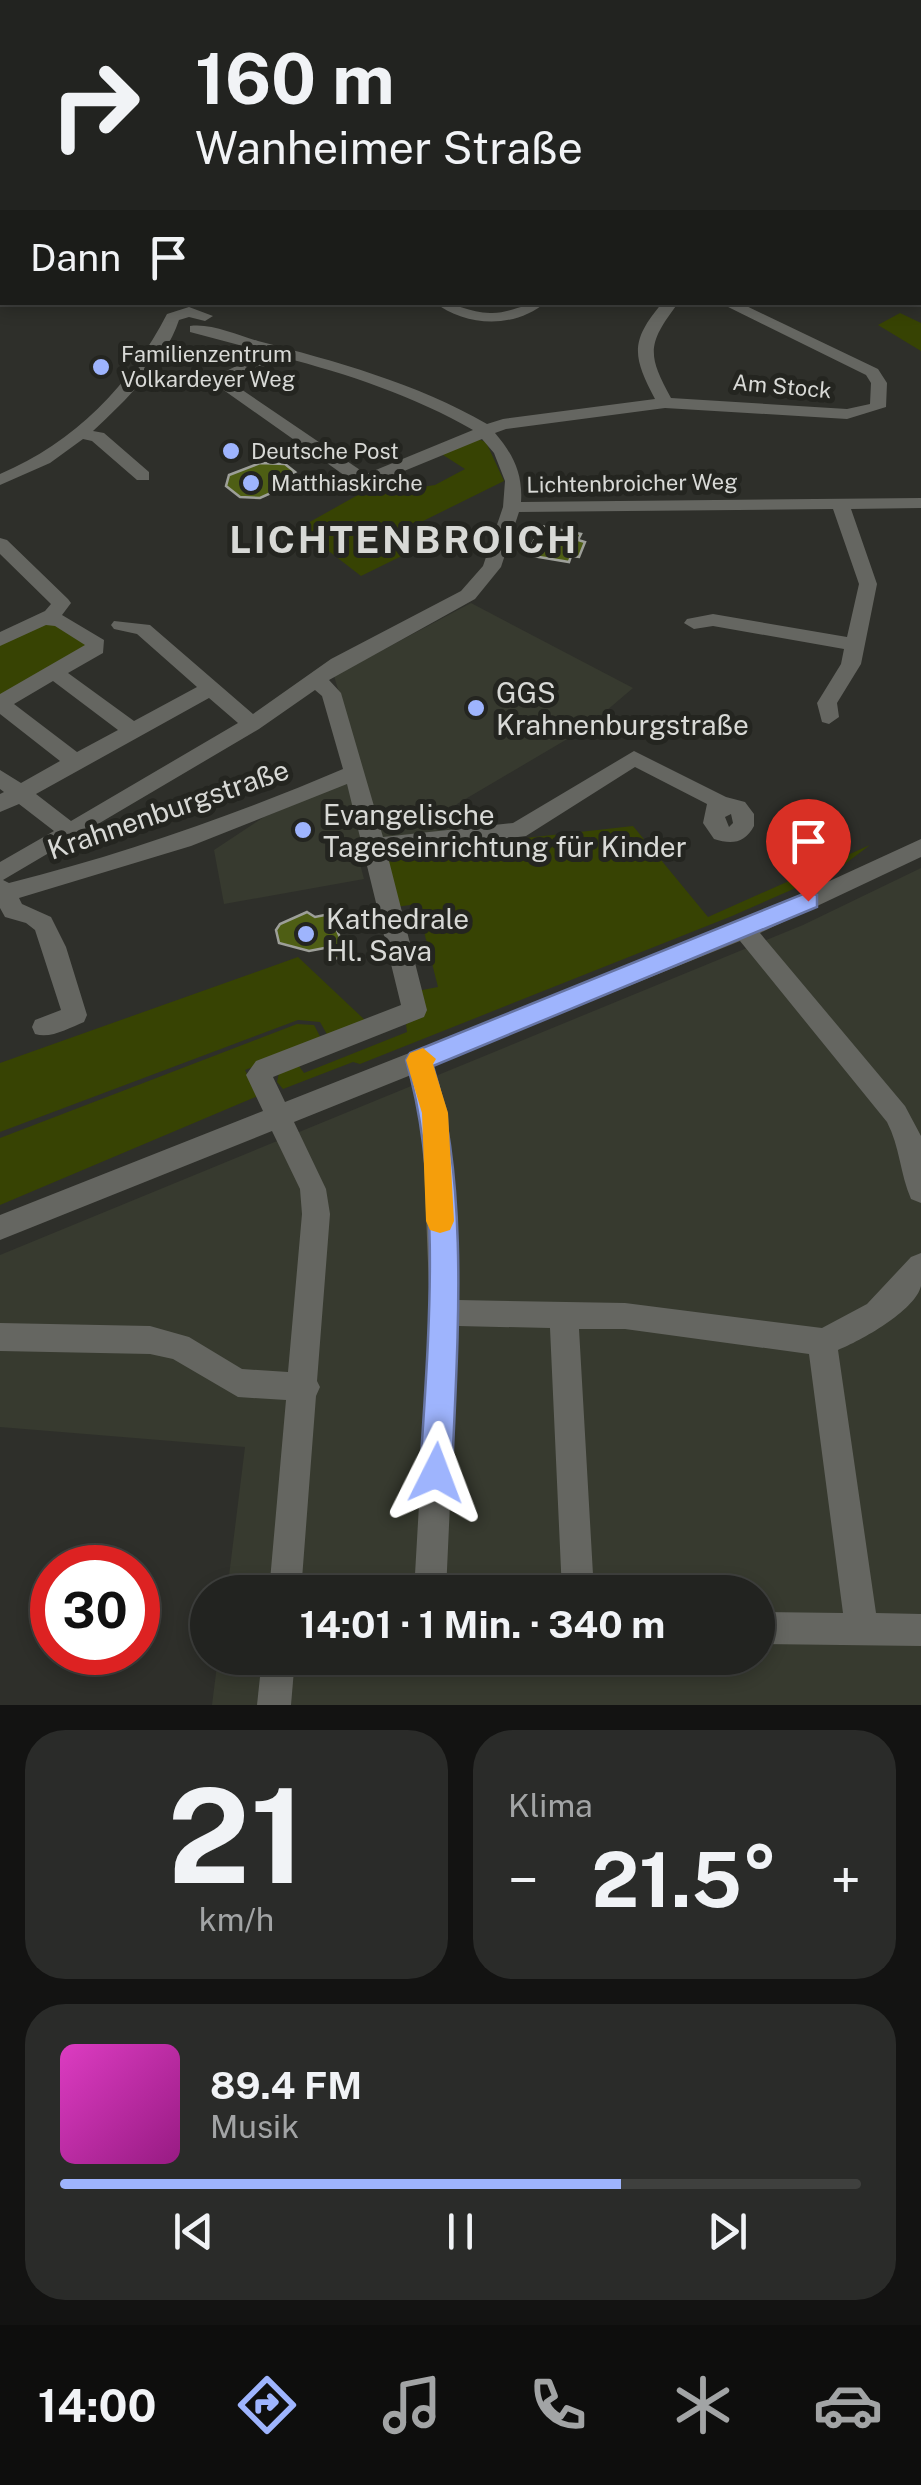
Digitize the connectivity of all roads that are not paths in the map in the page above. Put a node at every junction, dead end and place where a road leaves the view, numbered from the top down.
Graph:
1 (449, 305) edge
2 (533, 305) edge
3 (670, 305) edge
4 (732, 305) edge
5 (188, 315) edge
6 (283, 350) junction
7 (665, 404) junction
8 (483, 429) junction
9 (81, 432) junction
10 (143, 476) dead end
11 (0, 480) edge
12 (840, 503) junction
13 (921, 503) edge
14 (512, 507) junction
15 (0, 544) edge
16 (43, 619) junction
17 (694, 623) dead end
18 (121, 625) dead end
19 (0, 640) edge
20 (856, 645) junction
21 (55, 673) junction
22 (315, 679) junction
23 (211, 688) junction
24 (0, 704) edge
25 (829, 717) dead end
26 (252, 724) junction
27 (131, 730) junction
28 (74, 761) junction
29 (355, 772) junction
30 (0, 778) edge
31 (10, 798) edge
32 (723, 808) dead end
33 (68, 830) junction
34 (375, 846) junction
35 (921, 847) edge
36 (3, 876) edge
37 (744, 930) junction
38 (44, 1026) dead end
39 (419, 1060) junction
40 (276, 1119) junction
41 (921, 1191) edge
42 (0, 1228) edge
43 (921, 1266) edge
44 (444, 1313) junction
45 (564, 1316) junction
46 (0, 1337) edge
47 (822, 1342) junction
48 (305, 1387) junction
49 (287, 1575) edge
50 (431, 1575) edge
51 (577, 1575) edge
52 (775, 1628) edge
53 (862, 1629) junction
54 (921, 1630) edge
55 (277, 1675) edge
56 (274, 1705) edge

1 - 2 street
3 - 7 street
4 - 7 street, Am Stock
5 - 6 street, Lichtenbroicher Weg
5 - 9 street
6 - 8 street, Lichtenbroicher Weg
6 - 8 street, Am Stock
7 - 8 street, Am Stock
8 - 14 street, Lichtenbroicher Weg
9 - 10 street
9 - 11 street
12 - 13 street, Lichtenbroicher Weg
12 - 14 street, Lichtenbroicher Weg
12 - 20 street
14 - 22 street, Krahnenburgstraße
15 - 16 street
16 - 19 street
16 - 21 street
17 - 20 street
18 - 23 street
20 - 25 street
21 - 24 street
21 - 27 street
22 - 26 street, Krahnenburgstraße
22 - 29 street
23 - 26 street
23 - 27 street
24 - 28 street
26 - 33 street, Krahnenburgstraße
27 - 28 street
28 - 31 street
29 - 34 street
29 - 36 street, Krahnenburgstraße
30 - 31 street
31 - 33 street
32 - 34 street
33 - 36 street, Krahnenburgstraße
34 - 40 street
35 - 37 street
36 - 38 street
37 - 39 street
37 - 41 street
39 - 40 street
39 - 44 street
40 - 42 street
40 - 48 street
43 - 47 street
44 - 45 street
44 - 50 street
45 - 47 street
45 - 51 street
46 - 48 street
47 - 53 street
48 - 49 street
52 - 53 street
53 - 54 street
55 - 56 street

